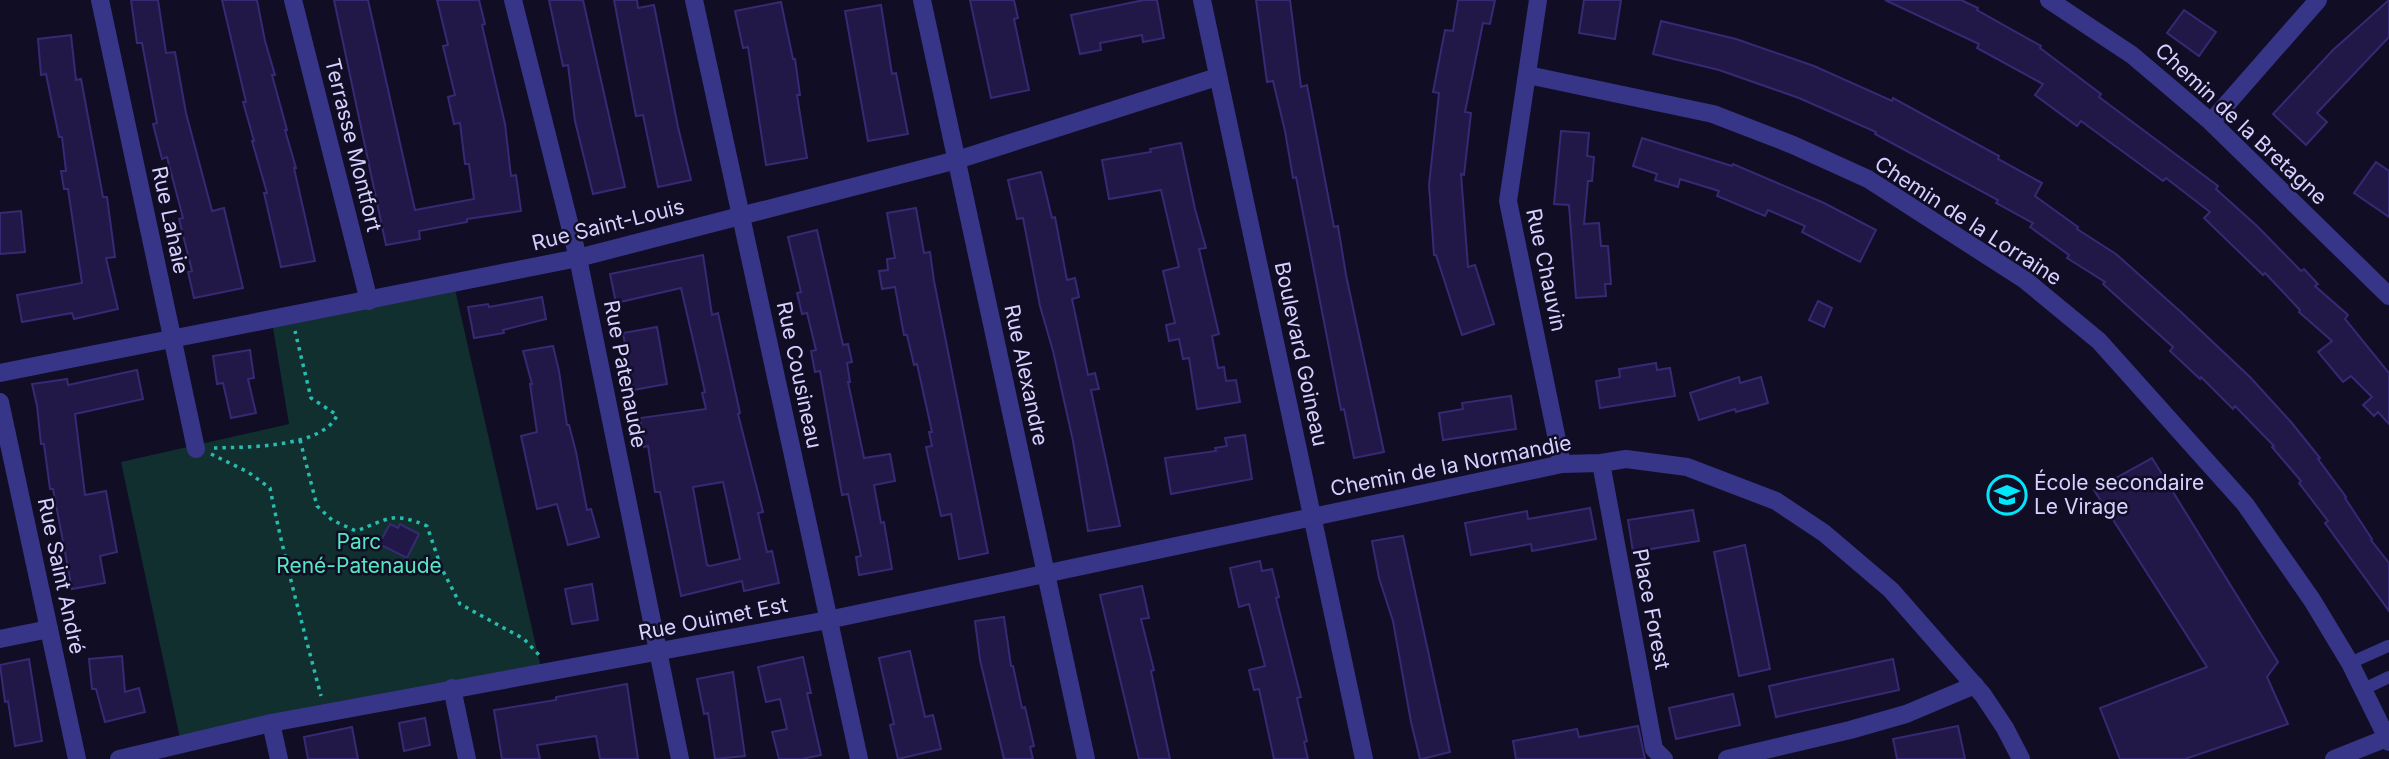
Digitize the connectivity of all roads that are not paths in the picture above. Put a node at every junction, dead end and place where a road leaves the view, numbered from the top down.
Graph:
1 (100, 0) edge
2 (293, 0) edge
3 (513, 0) edge
4 (694, 0) edge
5 (922, 0) edge
6 (1202, 0) edge
7 (1538, 0) edge
8 (2049, 0) edge
9 (2318, 0) edge
10 (1528, 75) junction
11 (1217, 77) junction
12 (2211, 122) junction
13 (957, 160) junction
14 (741, 214) junction
15 (578, 258) junction
16 (2388, 293) edge
17 (369, 301) junction
18 (171, 337) junction
19 (0, 373) edge
20 (0, 402) edge
21 (196, 449) road end
22 (1601, 463) junction
23 (1562, 464) junction
24 (1313, 516) junction
25 (1046, 574) junction
26 (828, 620) junction
27 (49, 629) junction
28 (0, 639) edge
29 (2388, 646) edge
30 (658, 653) junction
31 (2350, 663) junction
32 (2389, 677) edge
33 (1975, 685) junction
34 (452, 688) junction
35 (2364, 689) junction
36 (271, 723) junction
37 (2388, 739) edge
38 (77, 759) edge
39 (119, 759) edge
40 (279, 759) edge
41 (467, 759) edge
42 (680, 759) edge
43 (859, 759) edge
44 (1086, 759) edge
45 (1364, 759) edge
46 (1664, 759) edge
47 (1727, 759) edge
48 (2021, 759) edge
49 (2334, 759) edge

1 - 18 street, Rue Lahaie
2 - 17 street, Terrasse Montfort
3 - 15 street, Rue Patenaude
4 - 14 street, Rue Cousineau
5 - 13 street, Rue Alexandre
6 - 11 street, Boulevard Goineau
7 - 10 street, Rue Chauvin
8 - 12 street, Chemin de la Bretagne
9 - 12 street
10 - 23 street, Rue Chauvin
10 - 31 street, Chemin de la Lorraine
11 - 13 street, Rue Saint-Louis
11 - 24 street, Boulevard Goineau
12 - 16 street, Chemin de la Bretagne
13 - 14 street, Rue Saint-Louis
13 - 25 street, Rue Alexandre
14 - 15 street, Rue Saint-Louis
14 - 26 street, Rue Cousineau
15 - 17 street, Rue Saint-Louis
15 - 30 street, Rue Patenaude
17 - 18 street, Rue Saint-Louis
18 - 19 street, Rue Saint-Louis
18 - 21 street, Rue Lahaie
20 - 27 street, Rue Saint André
22 - 23 street, Chemin de la Normandie
22 - 33 street, Chemin de la Normandie
22 - 46 street, Place Forest
23 - 24 street, Chemin de la Normandie
24 - 25 street, Rue Ouimet Est
24 - 45 street, Boulevard Goineau
25 - 26 street, Rue Ouimet Est
25 - 44 street, Rue Alexandre
26 - 30 street, Rue Ouimet Est
26 - 43 street, Rue Cousineau
27 - 28 street
27 - 38 street, Rue Saint André
29 - 31 lane
30 - 34 street, Rue Ouimet Est
30 - 42 street, Rue Patenaude
31 - 35 street, Chemin de la Lorraine
32 - 35 lane
33 - 47 street
33 - 48 street, Chemin de la Normandie
34 - 36 street, Rue Ouimet Est
34 - 41 street
35 - 37 street, Chemin de la Lorraine
36 - 39 street, Rue Ouimet Est
36 - 40 street
37 - 49 street

